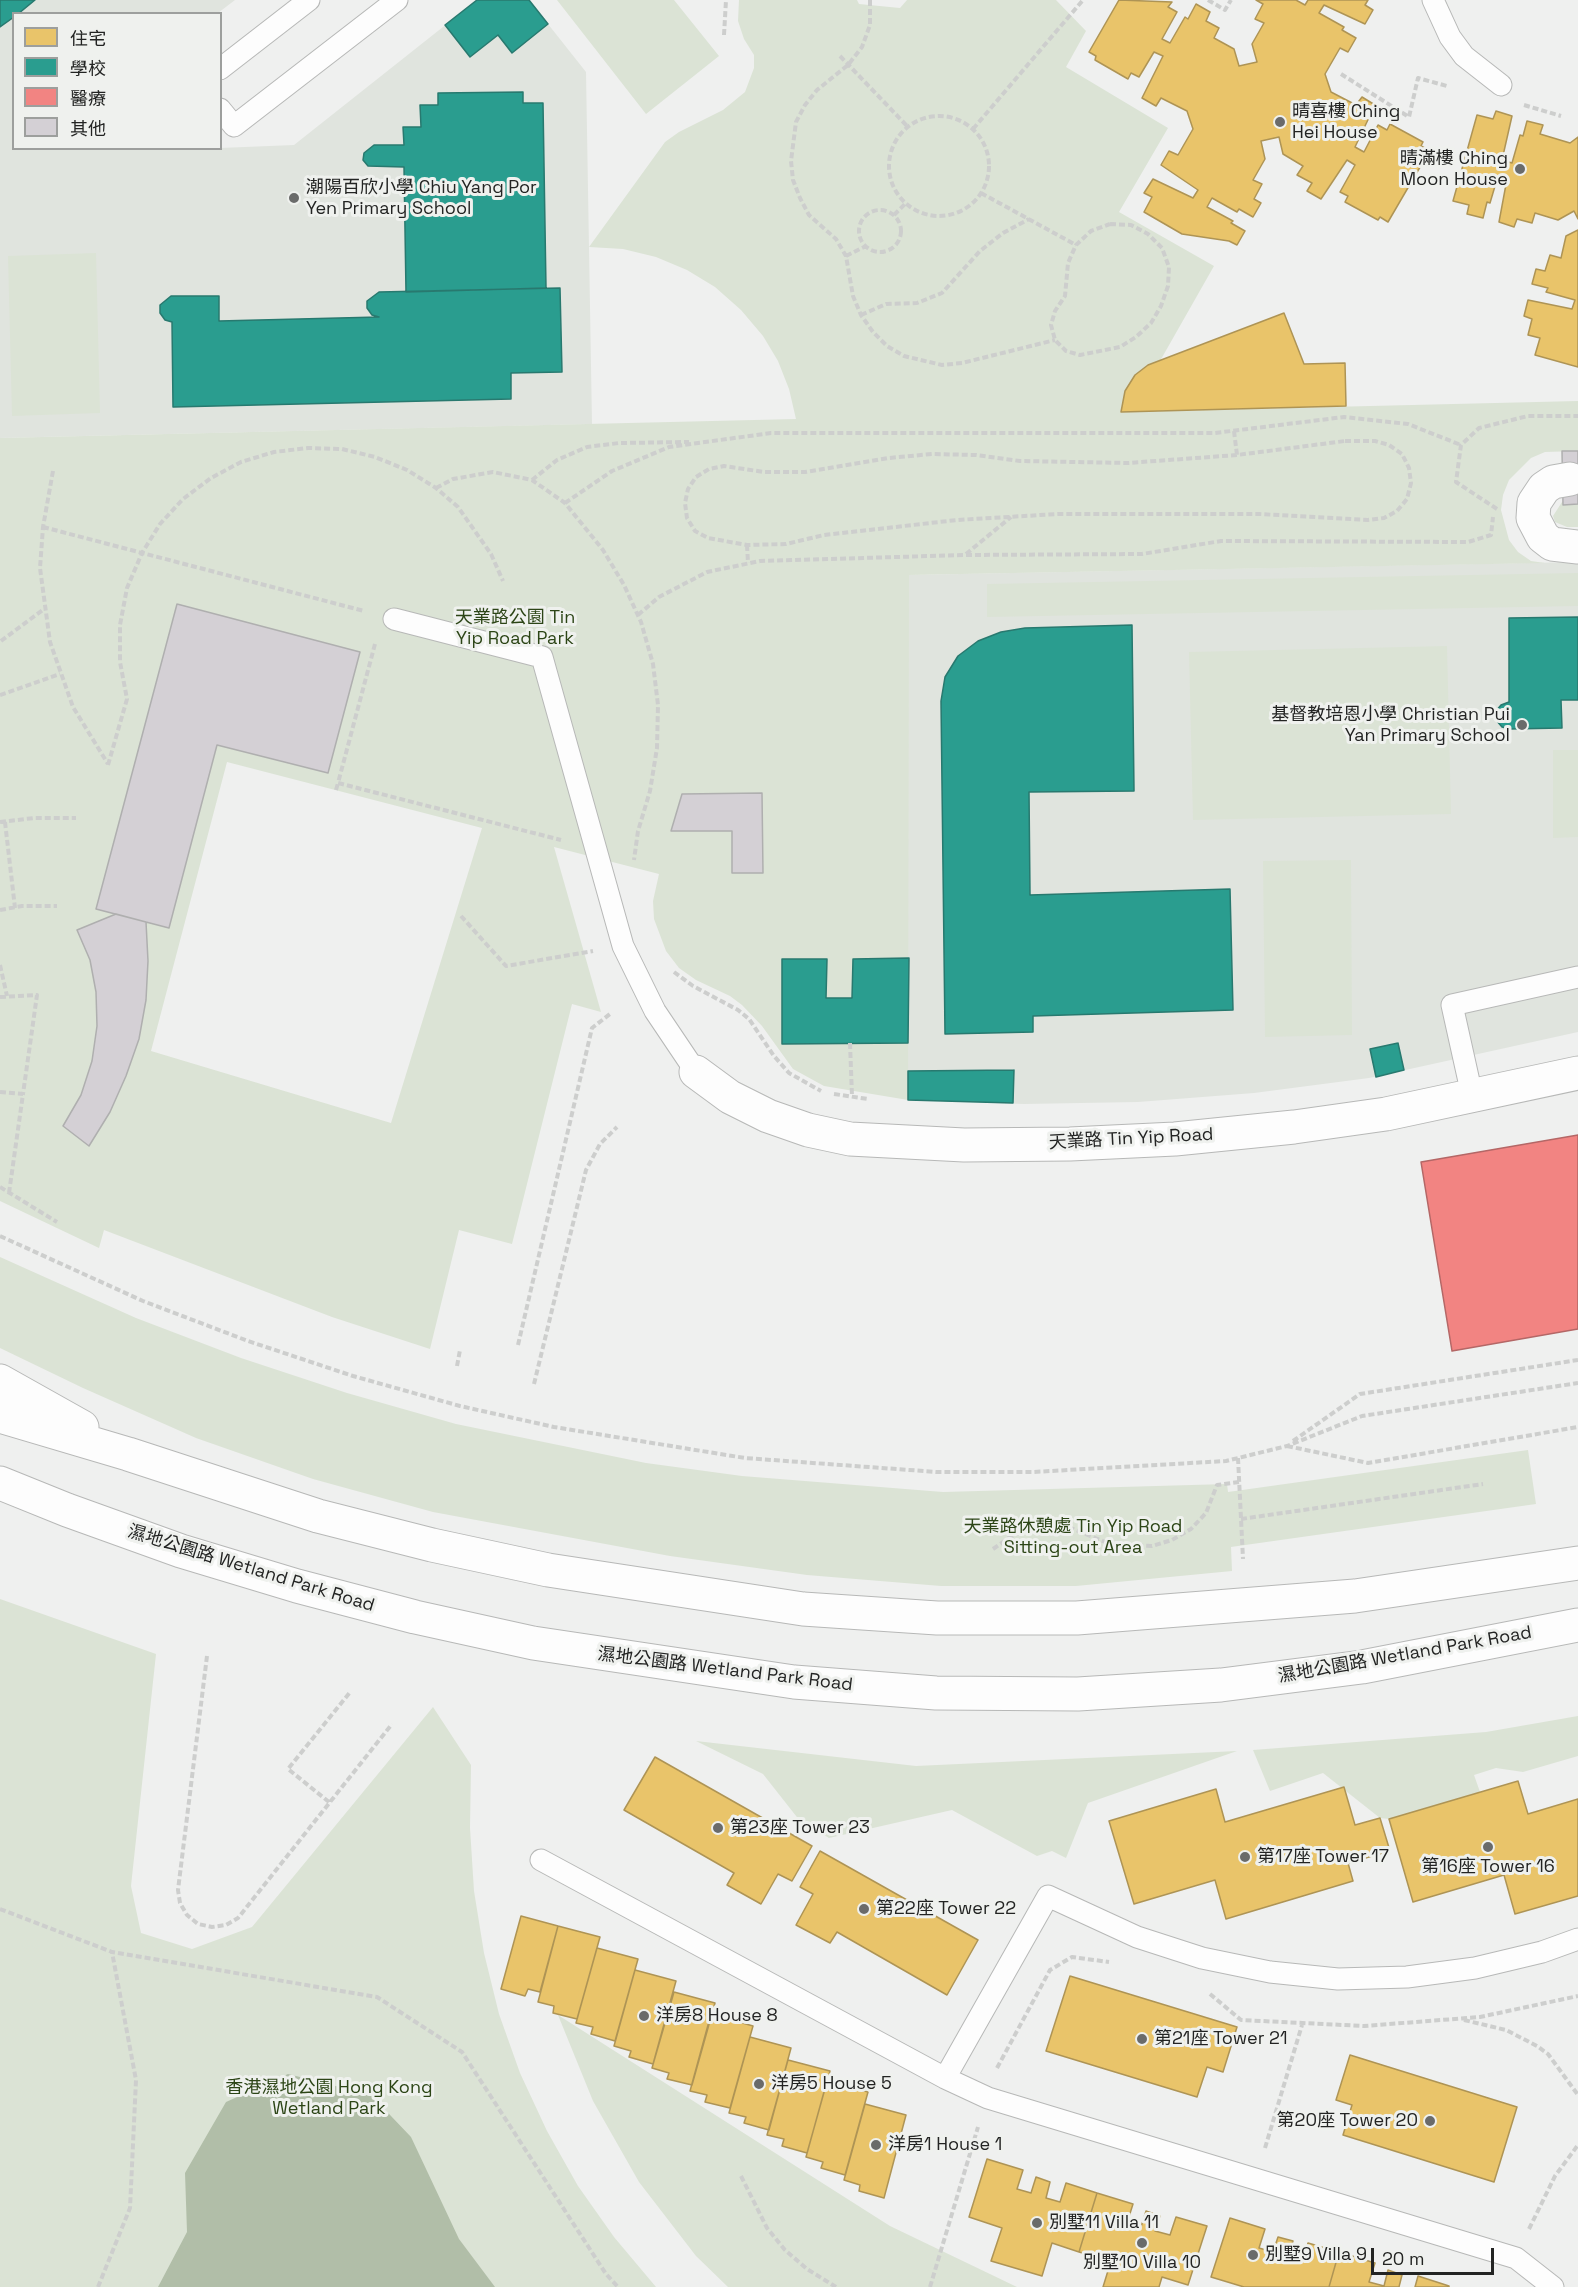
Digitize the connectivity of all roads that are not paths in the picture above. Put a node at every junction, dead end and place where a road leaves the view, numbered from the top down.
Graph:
1 (309, 0) edge
2 (397, 0) edge
3 (1432, 0) edge
4 (222, 67) edge
5 (1501, 85) dead end
6 (222, 112) edge
7 (1570, 479) dead end
8 (1578, 547) edge
9 (388, 617) road end
10 (1578, 977) edge
11 (696, 1072) joint
12 (1578, 1073) edge
13 (1472, 1095) junction
14 (0, 1381) edge
15 (0, 1416) edge
16 (128, 1454) junction
17 (0, 1483) edge
18 (1578, 1563) edge
19 (1578, 1625) edge
20 (542, 1860) dead end
21 (1578, 1939) edge
22 (945, 2078) junction
23 (1553, 2287) edge

1 - 4 lane
2 - 6 lane
3 - 5 lane
7 - 8 main road
9 - 11 lane
10 - 13 lane
11 - 13 main road, 天業路 Tin Yip Road
12 - 13 main road, 天業路 Tin Yip Road
14 - 16 main road
15 - 16 main road
16 - 18 main road
17 - 19 main road, 濕地公園路 Wetland Park Road
20 - 22 lane
21 - 22 lane
22 - 23 lane

